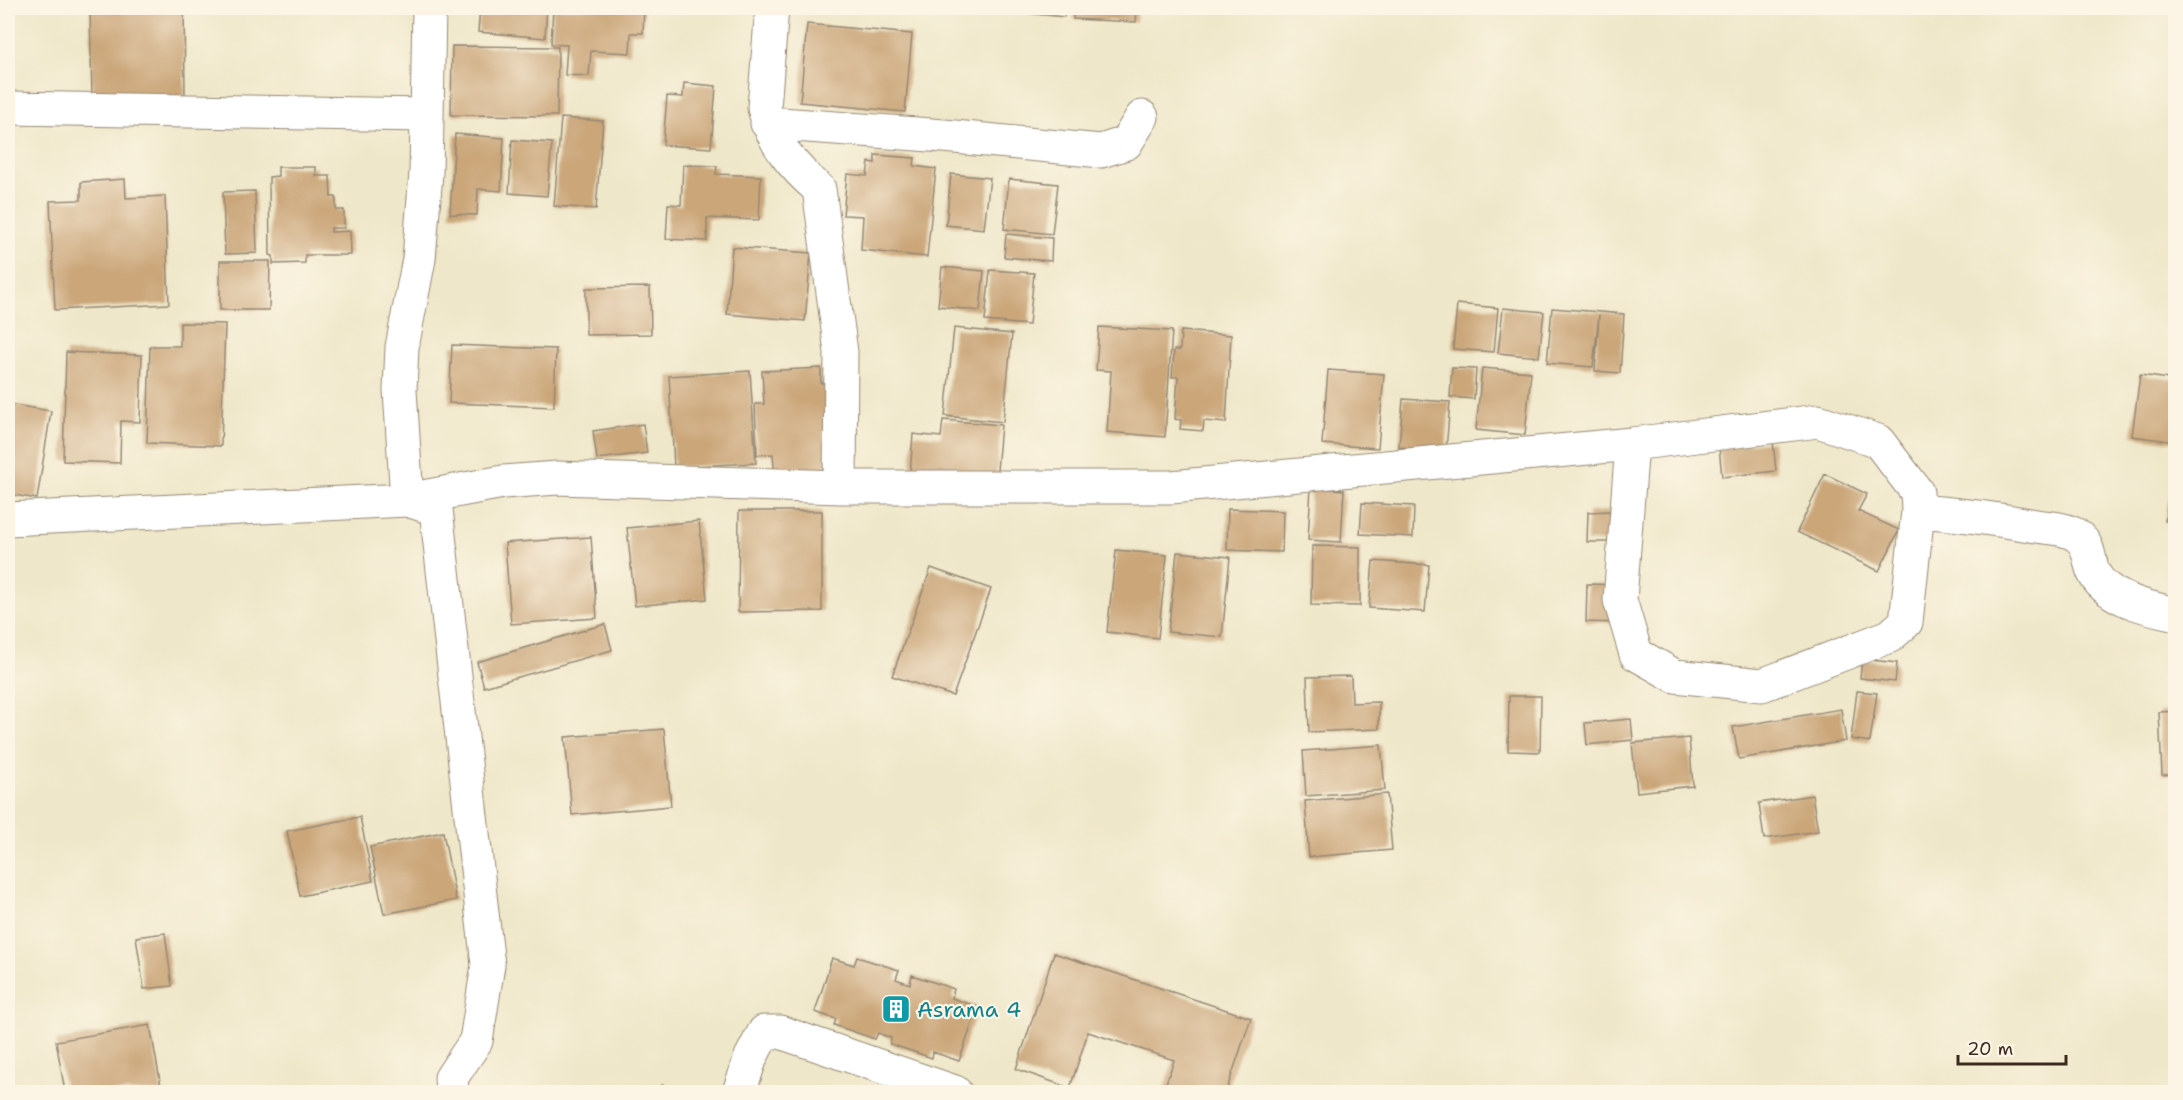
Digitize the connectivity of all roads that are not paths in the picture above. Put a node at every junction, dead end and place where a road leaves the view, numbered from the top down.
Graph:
1 (429, 8) edge
2 (772, 8) edge
3 (8, 108) edge
4 (426, 115) junction
5 (1142, 117) dead end
6 (767, 123) junction
7 (1632, 444) junction
8 (840, 487) junction
9 (407, 500) junction
10 (1918, 511) junction
11 (8, 519) edge
12 (2175, 614) edge
13 (452, 1092) edge
14 (739, 1092) edge
15 (955, 1092) edge

1 - 4 street
2 - 6 street
3 - 4 street
4 - 9 street
5 - 6 street
6 - 8 street
7 - 8 street
7 - 10 street
7 - 10 street
8 - 9 street
9 - 11 street
9 - 13 street
10 - 12 street
14 - 15 street

